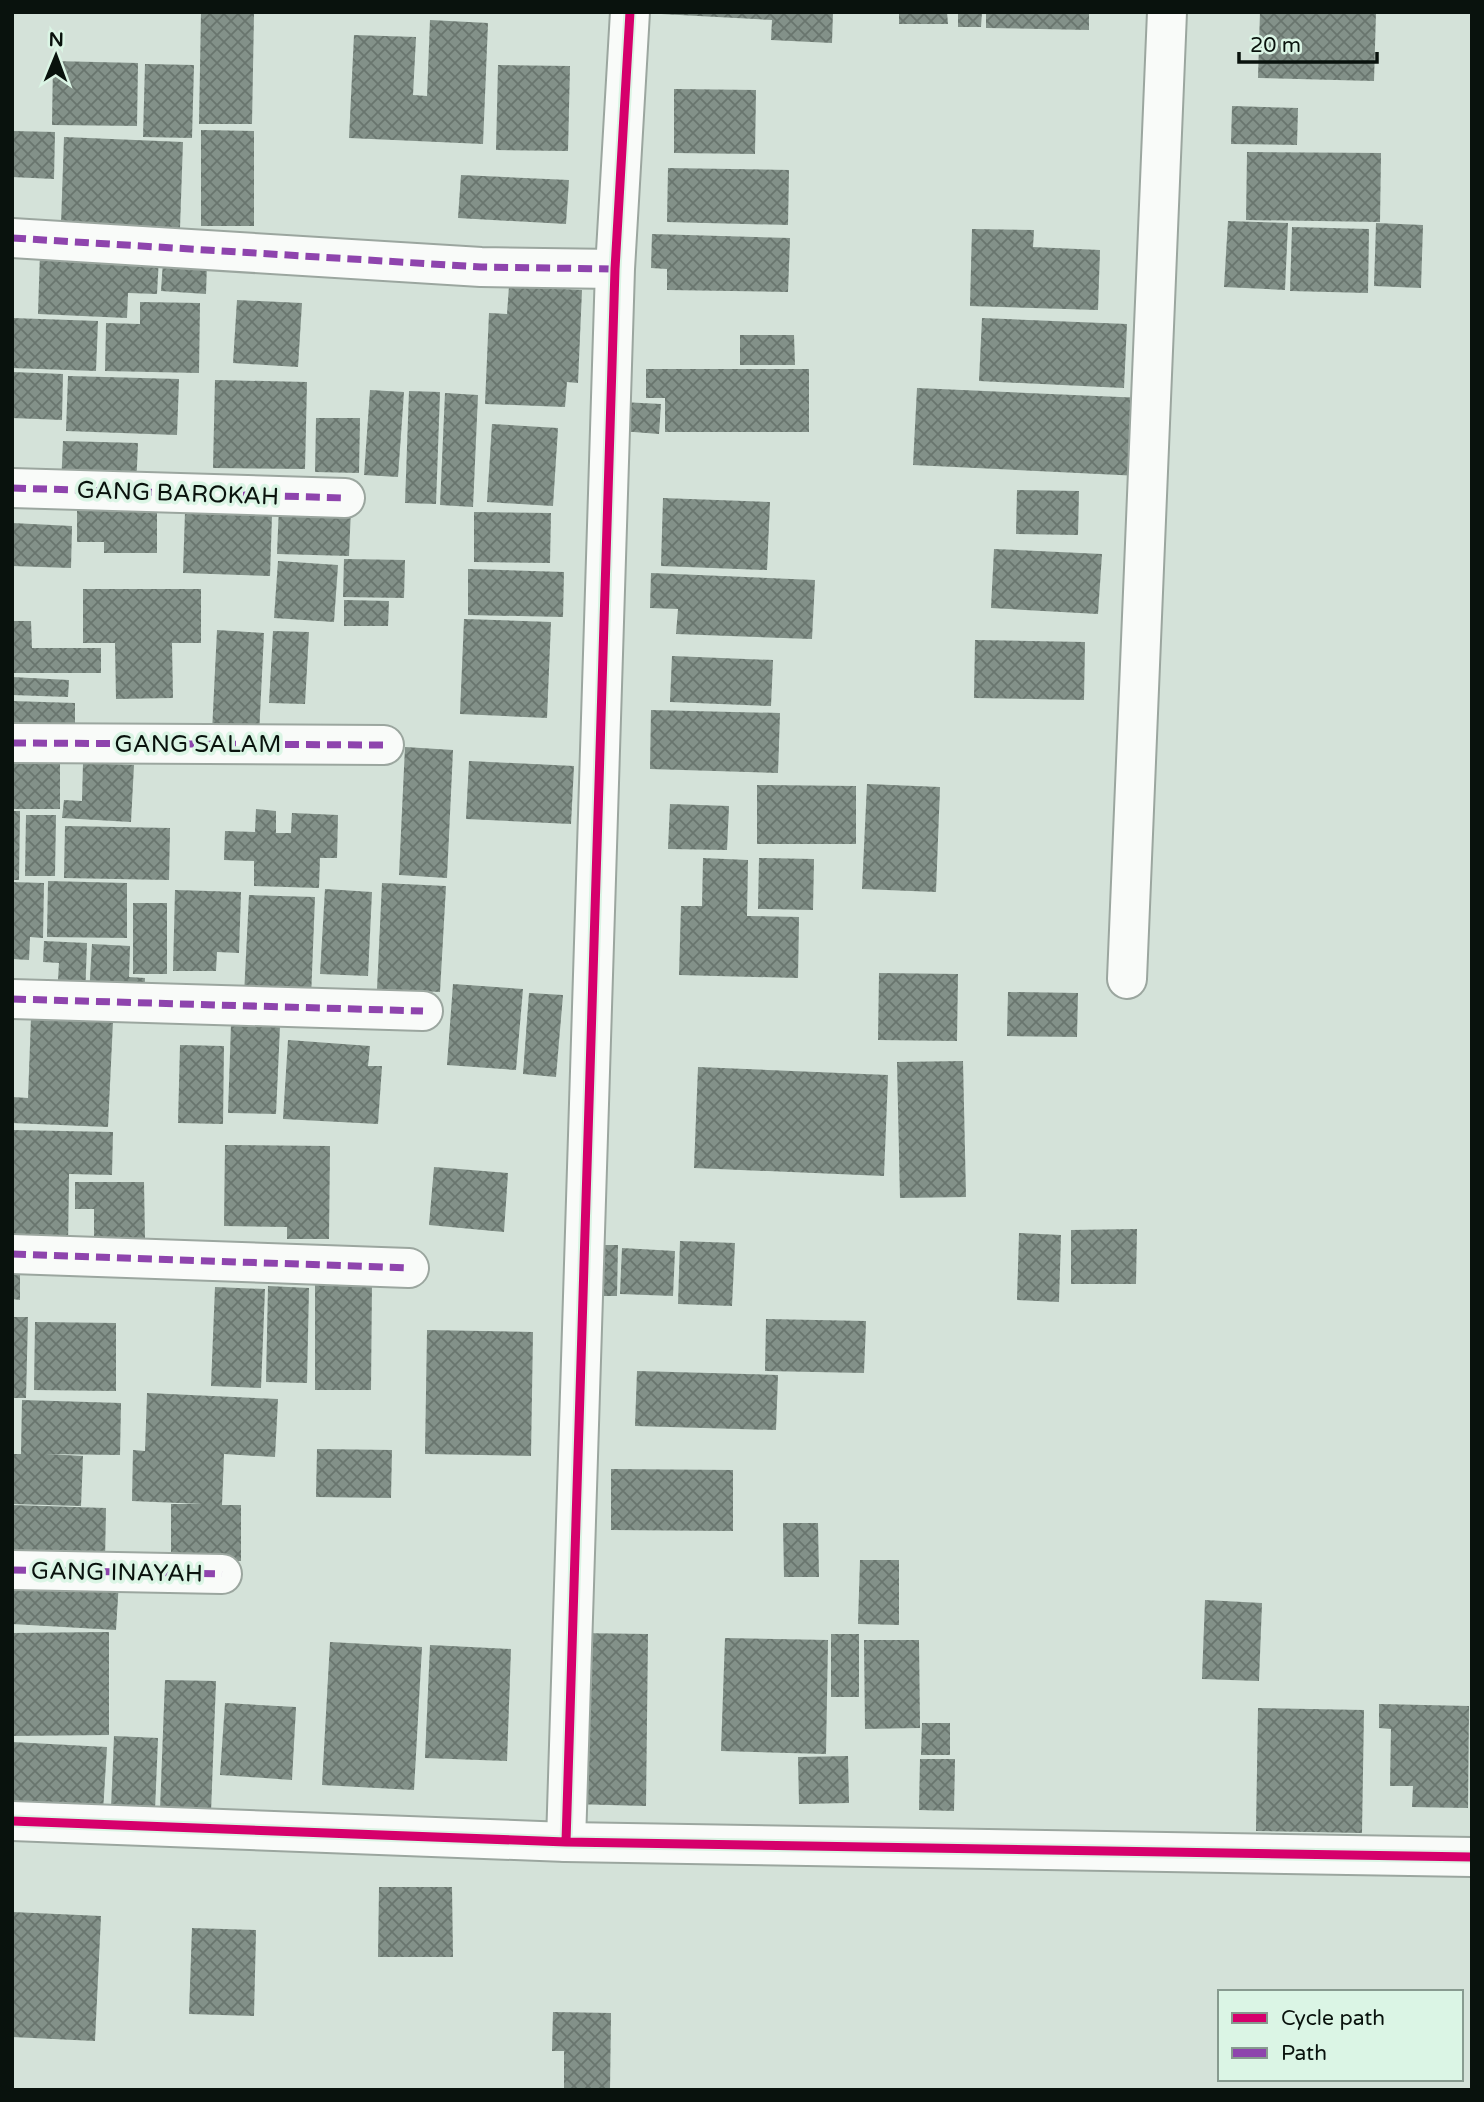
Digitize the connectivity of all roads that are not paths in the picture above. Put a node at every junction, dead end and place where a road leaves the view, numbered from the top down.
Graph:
1 (630, 12) edge
2 (1167, 12) edge
3 (12, 238) edge
4 (615, 269) junction
5 (12, 488) edge
6 (345, 498) dead end
7 (12, 743) edge
8 (384, 745) dead end
9 (1127, 979) dead end
10 (12, 999) edge
11 (423, 1012) dead end
12 (12, 1254) edge
13 (409, 1268) dead end
14 (12, 1570) edge
15 (222, 1574) dead end
16 (12, 1821) edge
17 (566, 1842) junction
18 (1472, 1857) edge

1 - 4 street
2 - 9 street
3 - 4 street
4 - 17 street
5 - 6 street, GANG BAROKAH
7 - 8 street, GANG SALAM
10 - 11 street
12 - 13 street
14 - 15 street, GANG INAYAH
16 - 17 street
17 - 18 street

